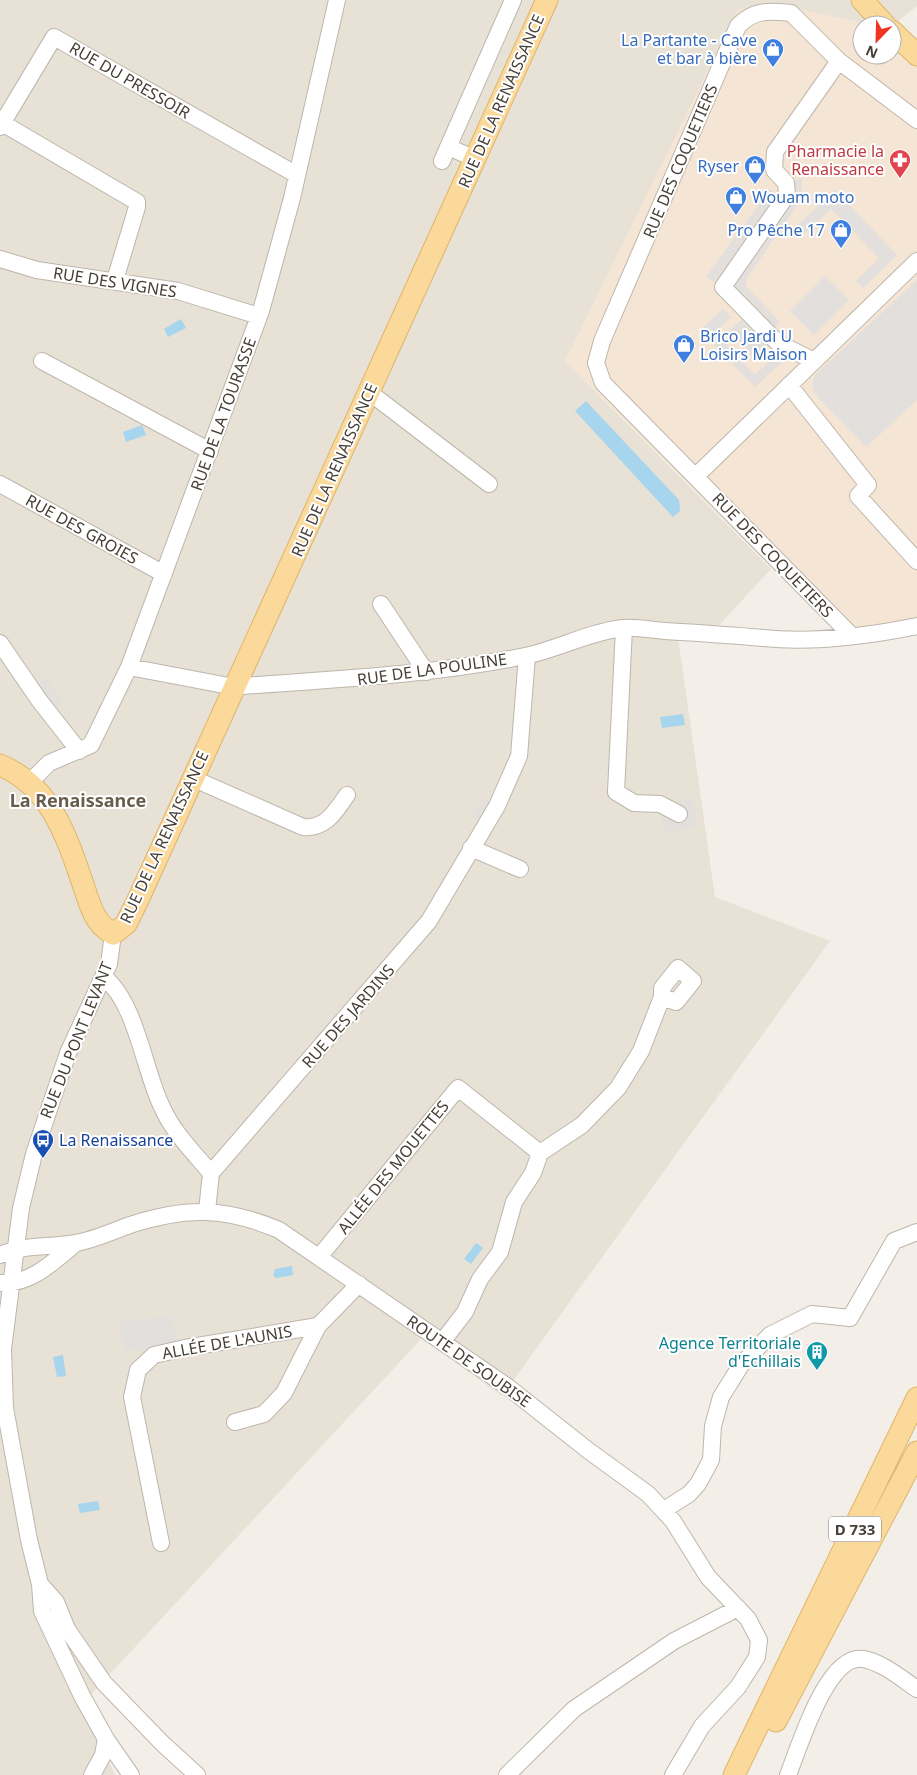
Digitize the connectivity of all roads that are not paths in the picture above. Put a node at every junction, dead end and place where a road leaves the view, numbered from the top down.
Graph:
1 (337, 0) edge
2 (513, 0) edge
3 (547, 0) edge
4 (862, 0) edge
5 (876, 15) edge
6 (902, 41) edge
7 (917, 54) edge
8 (839, 61) junction
9 (917, 120) edge
10 (1, 125) edge
11 (476, 159) junction
12 (297, 175) junction
13 (0, 259) edge
14 (917, 261) edge
15 (115, 280) junction
16 (259, 316) junction
17 (42, 361) dead end
18 (814, 361) junction
19 (789, 385) junction
20 (369, 392) junction
21 (210, 451) junction
22 (696, 476) junction
23 (0, 484) edge
24 (489, 484) dead end
25 (917, 561) edge
26 (164, 574) junction
27 (380, 604) dead end
28 (917, 626) edge
29 (624, 628) junction
30 (851, 635) junction
31 (0, 643) edge
32 (527, 656) junction
33 (129, 667) junction
34 (426, 672) junction
35 (235, 686) junction
36 (79, 751) junction
37 (0, 766) edge
38 (192, 778) junction
39 (30, 782) junction
40 (348, 795) dead end
41 (679, 814) dead end
42 (471, 848) junction
43 (520, 869) dead end
44 (113, 934) junction
45 (104, 977) junction
46 (662, 997) dead end
47 (540, 1153) junction
48 (211, 1173) junction
49 (207, 1211) junction
50 (917, 1232) edge
51 (76, 1243) junction
52 (7, 1252) edge
53 (320, 1257) junction
54 (5, 1283) edge
55 (359, 1284) junction
56 (318, 1326) junction
57 (442, 1342) junction
58 (917, 1398) edge
59 (235, 1422) dead end
60 (917, 1452) edge
61 (664, 1510) junction
62 (161, 1543) dead end
63 (40, 1584) junction
64 (738, 1608) junction
65 (917, 1689) edge
66 (106, 1740) junction
67 (92, 1775) edge
68 (131, 1775) edge
69 (197, 1775) edge
70 (507, 1775) edge
71 (673, 1775) edge
72 (734, 1775) edge
73 (750, 1775) edge
74 (788, 1775) edge

1 - 12 street, RUE DE LA TOURASSE
2 - 11 street
3 - 11 main road, RUE DE LA RENAISSANCE
4 - 5 main road
6 - 7 main road
8 - 9 street, RUE DES COQUETIERS
8 - 18 street
8 - 22 street, RUE DES COQUETIERS
10 - 12 street, RUE DU PRESSOIR
10 - 15 street
11 - 20 main road, RUE DE LA RENAISSANCE
12 - 16 street, RUE DE LA TOURASSE
13 - 15 street, RUE DES VIGNES
14 - 18 street
15 - 16 street, RUE DES VIGNES
16 - 21 street, RUE DE LA TOURASSE
17 - 21 street
18 - 19 street
19 - 22 street
19 - 25 street
20 - 24 street
20 - 35 main road, RUE DE LA RENAISSANCE
21 - 26 street, RUE DE LA TOURASSE
22 - 30 street, RUE DES COQUETIERS
23 - 26 street, RUE DES GROIES
26 - 33 street, RUE DE LA TOURASSE
27 - 34 street
28 - 30 street, RUE DE LA POULINE
29 - 30 street, RUE DE LA POULINE
29 - 32 street, RUE DE LA POULINE
29 - 41 street
31 - 36 street
32 - 34 street, RUE DE LA POULINE
32 - 42 street, RUE DES JARDINS
33 - 35 street, RUE DE LA POULINE
33 - 36 street, RUE DE LA TOURASSE
34 - 35 street, RUE DE LA POULINE
35 - 38 main road, RUE DE LA RENAISSANCE
36 - 39 street, RUE DE LA TOURASSE
37 - 39 main road
38 - 40 street
38 - 44 main road, RUE DE LA RENAISSANCE
39 - 44 main road
42 - 43 street
42 - 48 street, RUE DES JARDINS
44 - 45 street, RUE DU PONT LEVANT
45 - 48 street
45 - 52 street, RUE DU PONT LEVANT
46 - 47 street
47 - 53 street, ALLÉE DES MOUETTES
47 - 57 street
48 - 49 street
49 - 51 street, ROUTE DE SOUBISE
49 - 53 street, ROUTE DE SOUBISE
50 - 61 street
51 - 52 street
51 - 54 street
52 - 54 street, RUE DU PONT LEVANT
53 - 55 street, ROUTE DE SOUBISE
54 - 63 street, RUE DU PONT LEVANT
55 - 56 street, ALLÉE DE L'AUNIS
55 - 57 street, ROUTE DE SOUBISE
56 - 59 street, ALLÉE DE L'AUNIS
56 - 62 street, ALLÉE DE L'AUNIS
57 - 61 street, ROUTE DE SOUBISE
58 - 72 main road, D 733
60 - 73 main road, D 733
61 - 64 street, ROUTE DE SOUBISE
63 - 66 street, RUE DU PONT LEVANT
63 - 69 street
64 - 70 street
64 - 71 street, ROUTE DE SOUBISE
65 - 74 street
66 - 67 street
66 - 68 street, RUE DU PONT LEVANT

